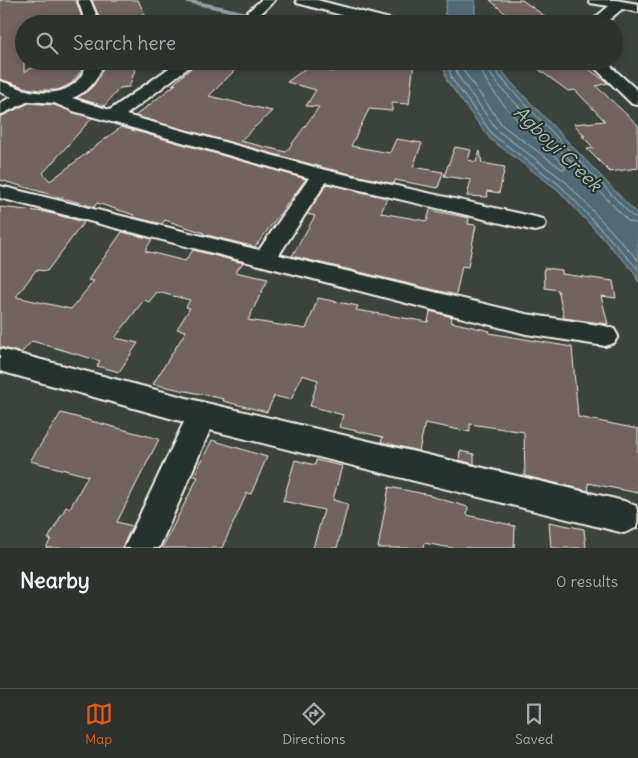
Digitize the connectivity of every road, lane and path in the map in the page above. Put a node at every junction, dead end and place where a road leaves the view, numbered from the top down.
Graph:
1 (84, 0) edge
2 (269, 0) edge
3 (302, 0) edge
4 (596, 0) edge
5 (619, 5) junction
6 (638, 8) edge
7 (90, 15) edge
8 (252, 15) edge
9 (358, 15) edge
10 (607, 15) edge
11 (93, 70) edge
12 (176, 70) edge
13 (606, 70) edge
14 (0, 86) edge
15 (26, 96) junction
16 (57, 98) junction
17 (638, 100) edge
18 (0, 110) edge
19 (112, 116) junction
20 (321, 175) junction
21 (0, 192) edge
22 (534, 224) dead end
23 (265, 258) junction
24 (605, 336) dead end
25 (0, 360) edge
26 (202, 416) junction
27 (624, 517) dead end
28 (140, 548) edge

1 - 7 street
2 - 8 street
3 - 9 street
4 - 5 street
5 - 6 street
5 - 10 street
11 - 16 street
12 - 19 street
13 - 17 street
14 - 15 street
15 - 16 street
15 - 18 street
16 - 19 street
19 - 20 street
20 - 22 street
20 - 23 street
21 - 23 street
23 - 24 street
25 - 26 street
26 - 27 street
26 - 28 street

